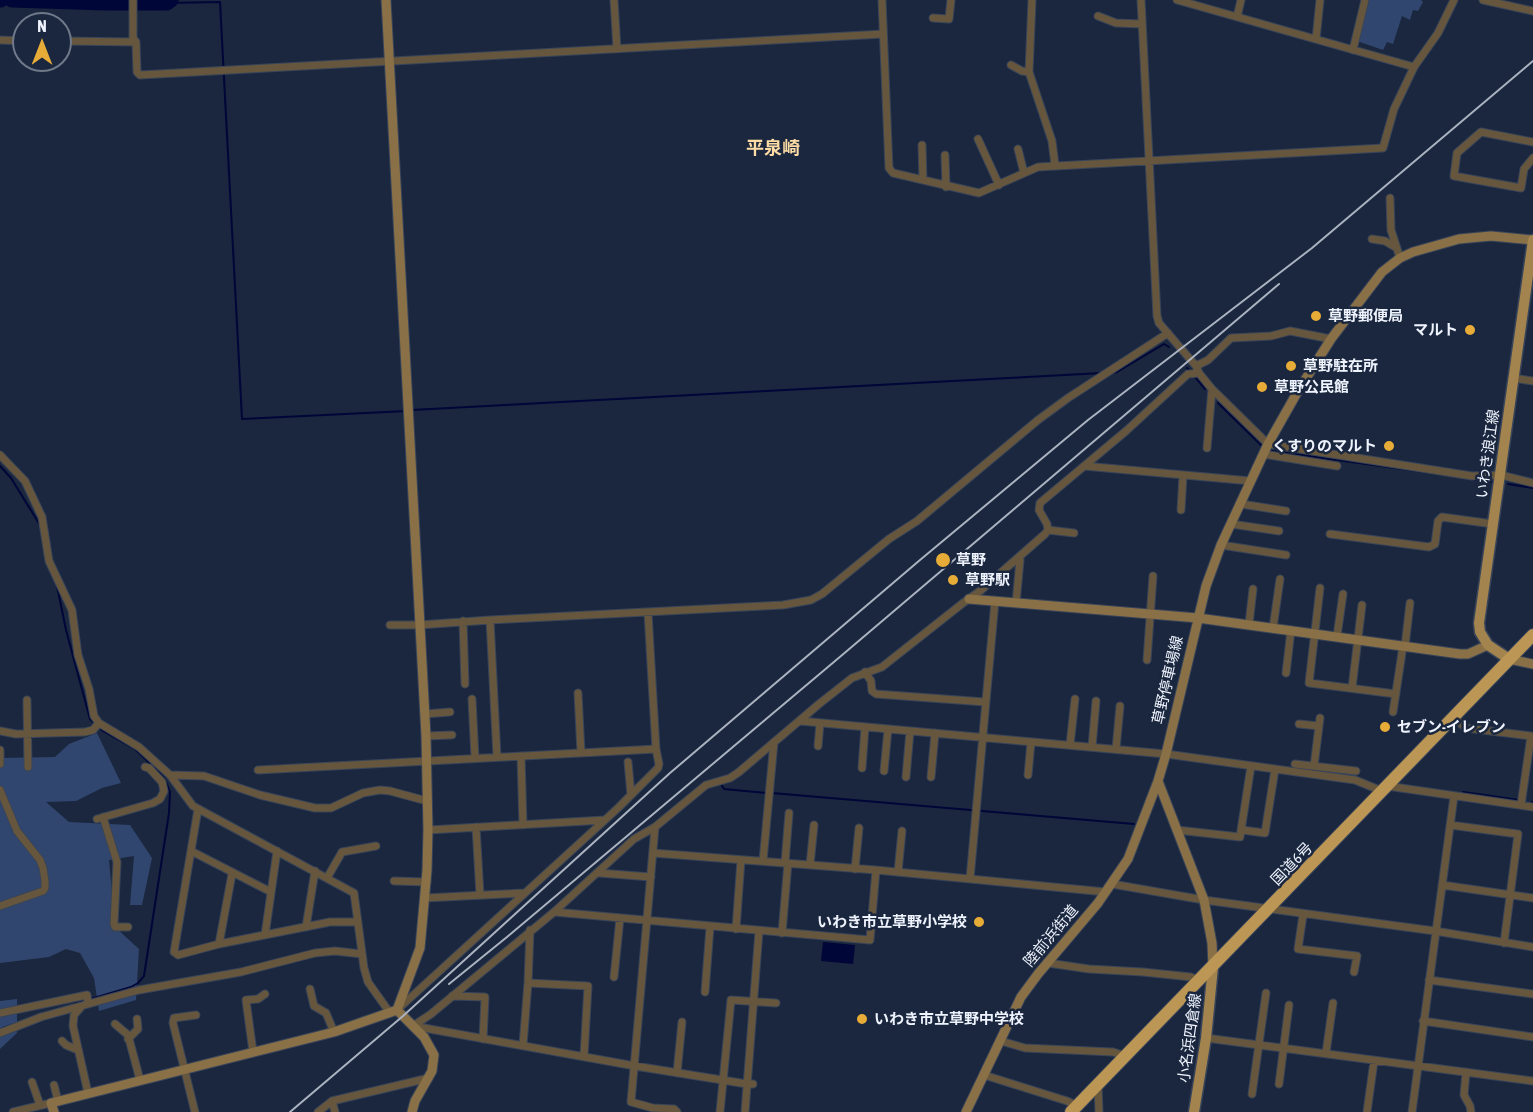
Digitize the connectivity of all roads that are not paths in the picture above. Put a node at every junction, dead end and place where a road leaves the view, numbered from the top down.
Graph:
1 (386, 0) edge
2 (614, 0) edge
3 (882, 0) edge
4 (951, 0) edge
5 (1032, 0) edge
6 (1141, 0) edge
7 (1177, 0) edge
8 (1241, 0) edge
9 (1320, 0) edge
10 (1365, 0) edge
11 (1454, 0) edge
12 (1483, 0) edge
13 (133, 3) edge
14 (1533, 11) edge
15 (1098, 16) dead end
16 (1237, 17) junction
17 (933, 18) dead end
18 (1142, 24) junction
19 (883, 34) junction
20 (1316, 39) junction
21 (72, 41) edge
22 (136, 42) junction
23 (617, 49) junction
24 (1353, 50) junction
25 (389, 61) junction
26 (1011, 65) dead end
27 (1414, 67) junction
28 (1029, 72) junction
29 (978, 139) dead end
30 (1533, 141) edge
31 (922, 145) dead end
32 (1018, 149) dead end
33 (945, 155) dead end
34 (1149, 159) junction
35 (1532, 160) edge
36 (1055, 165) junction
37 (1023, 173) junction
38 (923, 180) junction
39 (999, 185) junction
40 (946, 187) junction
41 (1390, 198) dead end
42 (1372, 239) dead end
43 (1533, 240) edge
44 (1395, 246) junction
45 (1400, 258) junction
46 (1168, 333) junction
47 (1330, 339) junction
48 (1198, 370) junction
49 (1513, 378) junction
50 (1533, 381) edge
51 (1212, 389) junction
52 (1268, 444) junction
53 (1207, 448) dead end
54 (1263, 454) junction
55 (0, 455) edge
56 (1083, 466) junction
57 (1337, 466) dead end
58 (1183, 475) junction
59 (1501, 475) junction
60 (1251, 481) junction
61 (1533, 483) edge
62 (1241, 504) junction
63 (1181, 510) dead end
64 (1286, 511) dead end
65 (1231, 524) junction
66 (1494, 524) junction
67 (1048, 530) junction
68 (1279, 531) dead end
69 (1074, 533) dead end
70 (1330, 534) dead end
71 (1221, 545) junction
72 (1286, 555) dead end
73 (1019, 556) junction
74 (1153, 576) dead end
75 (1280, 579) dead end
76 (1320, 588) dead end
77 (1253, 589) dead end
78 (1343, 594) dead end
79 (969, 599) junction
80 (994, 601) junction
81 (1016, 603) junction
82 (1410, 603) dead end
83 (1362, 605) dead end
84 (648, 613) junction
85 (1151, 614) junction
86 (1198, 618) junction
87 (490, 620) junction
88 (463, 621) junction
89 (1249, 624) junction
90 (390, 625) dead end
91 (419, 625) junction
92 (1273, 628) junction
93 (1292, 630) junction
94 (1315, 633) junction
95 (1533, 635) edge
96 (1337, 636) junction
97 (1359, 639) junction
98 (1488, 645) junction
99 (1404, 646) junction
100 (1509, 659) junction
101 (1147, 660) dead end
102 (1533, 664) edge
103 (865, 672) junction
104 (1286, 673) dead end
105 (465, 684) dead end
106 (1352, 688) junction
107 (578, 693) dead end
108 (1396, 694) junction
109 (472, 699) dead end
110 (1075, 699) dead end
111 (27, 700) dead end
112 (1096, 701) dead end
113 (985, 702) junction
114 (1120, 706) dead end
115 (450, 712) dead end
116 (1393, 712) dead end
117 (425, 714) junction
118 (1454, 717) junction
119 (800, 721) junction
120 (820, 723) junction
121 (1299, 724) dead end
122 (97, 725) junction
123 (865, 727) junction
124 (888, 729) junction
125 (0, 731) edge
126 (910, 731) junction
127 (27, 733) junction
128 (935, 733) junction
129 (452, 735) dead end
130 (426, 736) junction
131 (982, 738) junction
132 (774, 742) junction
133 (1031, 742) junction
134 (1070, 745) junction
135 (818, 746) dead end
136 (1092, 747) junction
137 (656, 749) junction
138 (1116, 749) junction
139 (0, 750) edge
140 (581, 753) junction
141 (1166, 754) junction
142 (1531, 754) edge
143 (521, 756) junction
144 (497, 757) junction
145 (475, 758) junction
146 (426, 761) junction
147 (628, 762) dead end
148 (0, 764) edge
149 (1295, 764) dead end
150 (1251, 766) junction
151 (1316, 766) junction
152 (28, 767) dead end
153 (145, 767) dead end
154 (862, 768) dead end
155 (1275, 769) junction
156 (258, 770) dead end
157 (884, 771) dead end
158 (1356, 771) dead end
159 (170, 775) junction
160 (1315, 775) junction
161 (1028, 776) dead end
162 (906, 777) dead end
163 (931, 777) dead end
164 (1158, 781) junction
165 (177, 784) junction
166 (164, 788) junction
167 (1385, 789) junction
168 (0, 790) edge
169 (631, 795) junction
170 (1454, 796) junction
171 (427, 801) junction
172 (1521, 805) junction
173 (1533, 807) edge
174 (198, 808) junction
175 (789, 813) dead end
176 (604, 820) junction
177 (523, 825) junction
178 (814, 825) dead end
179 (1450, 825) junction
180 (476, 827) junction
181 (655, 827) junction
182 (859, 828) dead end
183 (428, 830) junction
184 (1178, 830) junction
185 (1242, 830) junction
186 (902, 831) dead end
187 (376, 846) dead end
188 (191, 851) junction
189 (277, 851) junction
190 (652, 853) junction
191 (741, 860) junction
192 (764, 861) junction
193 (787, 863) junction
194 (810, 865) junction
195 (855, 868) junction
196 (876, 870) junction
197 (315, 871) junction
198 (898, 872) junction
199 (599, 873) junction
200 (232, 874) junction
201 (327, 878) junction
202 (651, 878) junction
203 (970, 879) junction
204 (394, 881) dead end
205 (427, 882) junction
206 (1442, 885) junction
207 (1109, 888) junction
208 (271, 892) junction
209 (525, 893) junction
210 (480, 895) junction
211 (1509, 895) junction
212 (425, 898) junction
213 (1533, 898) edge
214 (1204, 900) junction
215 (0, 906) edge
216 (1270, 908) junction
217 (554, 912) junction
218 (1303, 915) junction
219 (620, 918) junction
220 (648, 921) junction
221 (358, 922) junction
222 (128, 927) dead end
223 (306, 927) junction
224 (710, 927) junction
225 (736, 929) junction
226 (530, 930) junction
227 (759, 931) junction
228 (1435, 931) junction
229 (782, 933) junction
230 (265, 935) junction
231 (1504, 943) junction
232 (219, 944) junction
233 (1533, 947) edge
234 (362, 954) junction
235 (1048, 963) junction
236 (1213, 967) junction
237 (1354, 972) dead end
238 (614, 977) dead end
239 (1429, 980) junction
240 (1200, 981) junction
241 (528, 983) junction
242 (310, 989) dead end
243 (705, 992) dead end
244 (1266, 993) dead end
245 (265, 994) dead end
246 (1533, 994) edge
247 (452, 996) junction
248 (754, 1001) junction
249 (776, 1003) dead end
250 (1333, 1003) dead end
251 (85, 1005) junction
252 (1289, 1005) dead end
253 (394, 1011) junction
254 (0, 1013) edge
255 (196, 1015) dead end
256 (137, 1019) dead end
257 (1423, 1021) junction
258 (682, 1022) dead end
259 (114, 1024) dead end
260 (413, 1026) junction
261 (334, 1032) junction
262 (0, 1033) edge
263 (1533, 1037) edge
264 (1206, 1038) junction
265 (129, 1039) junction
266 (483, 1039) junction
267 (62, 1041) dead end
268 (1001, 1041) junction
269 (523, 1045) junction
270 (1258, 1045) junction
271 (1284, 1048) junction
272 (78, 1050) junction
273 (253, 1052) junction
274 (1326, 1053) junction
275 (584, 1056) junction
276 (1125, 1056) junction
277 (1374, 1061) junction
278 (635, 1066) junction
279 (1418, 1066) junction
280 (184, 1069) junction
281 (677, 1072) junction
282 (1466, 1072) junction
283 (984, 1075) junction
284 (429, 1078) junction
285 (140, 1080) junction
286 (723, 1080) junction
287 (1533, 1081) edge
288 (32, 1082) dead end
289 (750, 1084) junction
290 (1279, 1084) dead end
291 (54, 1085) dead end
292 (1098, 1085) junction
293 (88, 1093) junction
294 (1252, 1094) dead end
295 (332, 1101) junction
296 (55, 1105) edge
297 (40, 1106) junction
298 (1074, 1109) edge
299 (13, 1112) edge
300 (195, 1112) edge
301 (318, 1112) edge
302 (335, 1112) edge
303 (412, 1112) edge
304 (677, 1112) edge
305 (720, 1112) edge
306 (745, 1112) edge
307 (966, 1112) edge
308 (1099, 1112) edge
309 (1194, 1112) edge
310 (1367, 1112) edge
311 (1412, 1112) edge
312 (1471, 1112) edge

1 - 25 street
2 - 23 street
3 - 19 street
4 - 17 street
5 - 28 street
6 - 18 street
7 - 16 street
8 - 16 street
9 - 20 street
10 - 24 street
11 - 27 street
12 - 14 street
13 - 22 street
15 - 18 street
16 - 20 street
18 - 34 street
19 - 23 street
19 - 38 street
20 - 24 street
21 - 22 street
22 - 25 street
23 - 25 street
24 - 27 street
25 - 91 street
26 - 28 street
27 - 34 street
28 - 36 street
29 - 39 street
30 - 35 street
31 - 38 street
32 - 37 street
33 - 40 street
34 - 36 street
34 - 46 street
36 - 37 street
37 - 39 street
38 - 40 street
39 - 40 street
41 - 44 street
42 - 44 street
43 - 45 street
43 - 49 main road, いわき浪江線
44 - 45 street
45 - 47 street
46 - 48 street
46 - 84 street
47 - 48 street
47 - 52 street
48 - 51 street
48 - 56 street
49 - 50 street
49 - 59 main road, いわき浪江線
51 - 52 street
51 - 53 street
52 - 54 street
52 - 59 street
54 - 57 street
54 - 60 street
55 - 122 street
56 - 58 street
56 - 67 street
58 - 60 street
58 - 63 street
59 - 61 street
59 - 66 main road, いわき浪江線
60 - 62 street
62 - 64 street
62 - 65 street
65 - 68 street
65 - 71 street
66 - 70 street
66 - 98 main road, いわき浪江線
67 - 69 street
67 - 73 street
71 - 72 street
71 - 86 street
73 - 79 street
73 - 81 street
74 - 85 street
75 - 92 street
76 - 94 street
77 - 89 street
78 - 96 street
79 - 80 street, 草野停車場線
79 - 103 street
80 - 81 street, 草野停車場線
80 - 113 street
81 - 85 street, 草野停車場線
82 - 99 street
83 - 97 street
84 - 87 street
84 - 137 street
85 - 86 street, 草野停車場線
85 - 101 street
86 - 89 street
86 - 141 street, 草野停車場線
87 - 88 street
87 - 144 street
88 - 91 street
88 - 105 street
89 - 92 street
90 - 91 street
91 - 117 street
92 - 93 street
93 - 94 street
93 - 104 street
94 - 96 street
94 - 106 street
95 - 100 highway, 国道6号
96 - 97 street
97 - 99 street
97 - 106 street
98 - 99 street
98 - 100 main road
99 - 108 street
100 - 102 street
100 - 118 highway, 国道6号
103 - 113 street
103 - 119 street
106 - 108 street
107 - 140 street
108 - 116 street
109 - 145 street
110 - 134 street
111 - 127 street
112 - 136 street
113 - 131 street
114 - 138 street
115 - 117 street
117 - 130 street
118 - 142 street
118 - 167 highway, 国道6号
119 - 120 street
119 - 132 street
120 - 123 street
120 - 135 street
121 - 151 street
122 - 127 street
122 - 159 street
123 - 124 street
123 - 154 street
124 - 126 street
124 - 157 street
125 - 127 street
126 - 128 street
126 - 162 street
127 - 152 street
128 - 131 street
128 - 163 street
129 - 130 street
130 - 146 street
131 - 133 street
131 - 203 street
132 - 181 street
132 - 192 street
133 - 134 street
133 - 161 street
134 - 136 street
136 - 138 street
137 - 140 street
137 - 169 street
138 - 141 street
139 - 148 street
140 - 143 street
141 - 150 street
141 - 164 street, 草野停車場線
142 - 172 street
143 - 144 street
143 - 177 street
144 - 145 street
145 - 146 street
146 - 156 street
146 - 171 street
147 - 169 street
149 - 151 street
150 - 155 street
150 - 185 street
151 - 158 street
151 - 160 street
153 - 166 street
155 - 160 street
155 - 185 street
159 - 165 street
159 - 171 street
160 - 167 street
164 - 184 street
164 - 207 street, 陸前浜街道
165 - 166 street
165 - 174 street
166 - 222 street
167 - 170 street
167 - 216 highway, 国道6号
168 - 215 street
169 - 176 street
170 - 172 street
170 - 179 street
171 - 183 street
172 - 173 street
174 - 188 street
174 - 189 street
175 - 193 street
176 - 177 street
176 - 209 street
177 - 180 street
178 - 194 street
179 - 206 street
179 - 211 street
180 - 183 street
180 - 210 street
181 - 190 street
181 - 199 street
182 - 195 street
183 - 205 street
184 - 185 street
184 - 214 street
186 - 198 street
187 - 201 street
188 - 200 street
188 - 232 street
189 - 197 street
189 - 208 street
190 - 191 street
190 - 202 street
191 - 192 street
191 - 225 street
192 - 193 street
193 - 194 street
193 - 229 street
194 - 195 street
195 - 196 street
196 - 198 street
196 - 229 street
197 - 201 street
197 - 223 street
198 - 203 street
199 - 202 street
199 - 217 street
200 - 208 street
200 - 232 street
201 - 221 street
202 - 220 street
203 - 207 street
204 - 205 street
205 - 212 street
206 - 211 street
206 - 228 street
207 - 214 street
207 - 235 street, 陸前浜街道
208 - 230 street
209 - 210 street
209 - 253 street
210 - 212 street
211 - 213 street
211 - 231 street
212 - 253 street
214 - 216 street
214 - 236 street
216 - 218 street
216 - 236 highway, 国道6号
217 - 219 street
217 - 226 street
218 - 228 street
218 - 237 street
219 - 220 street
219 - 238 street
220 - 224 street
220 - 278 street
221 - 223 street
221 - 234 street
223 - 230 street
224 - 225 street
224 - 243 street
225 - 227 street
226 - 241 street
226 - 247 street
227 - 229 street
227 - 248 street
228 - 231 street
228 - 239 street
230 - 232 street
231 - 233 street
234 - 251 street
234 - 253 street
235 - 240 street
235 - 268 street, 陸前浜街道
236 - 240 highway, 国道6号
236 - 264 main road, 小名浜四倉線
239 - 246 street
239 - 257 street
240 - 276 highway, 国道6号
241 - 269 street
241 - 275 street
242 - 261 street
244 - 270 street
245 - 273 street
247 - 260 street
247 - 266 street
248 - 249 street
248 - 286 street
248 - 289 street
250 - 274 street
251 - 254 street
251 - 262 street
251 - 272 street
252 - 271 street
253 - 260 street
253 - 261 street
255 - 280 street
256 - 265 street
257 - 263 street
257 - 279 street
258 - 281 street
259 - 265 street
260 - 266 street
260 - 284 street
261 - 273 street
264 - 270 street
264 - 309 main road, 小名浜四倉線
265 - 285 street
266 - 269 street
267 - 272 street
268 - 276 street
268 - 283 street, 陸前浜街道
269 - 275 street
270 - 271 street
270 - 294 street
271 - 274 street
271 - 290 street
272 - 293 street
273 - 280 street
274 - 277 street
275 - 278 street
276 - 292 highway, 国道6号
277 - 279 street
277 - 310 street
278 - 281 street
278 - 304 street
279 - 282 street
279 - 311 street
280 - 285 street
280 - 300 street
281 - 286 street
282 - 287 street
282 - 312 street
283 - 298 street
283 - 307 street, 陸前浜街道
284 - 295 street
284 - 303 street
285 - 293 street
286 - 289 street
286 - 305 street
288 - 297 street
289 - 306 street
291 - 296 street
292 - 298 highway, 国道6号
292 - 308 street
293 - 296 street
295 - 301 street
295 - 302 street
296 - 297 street
297 - 299 street

